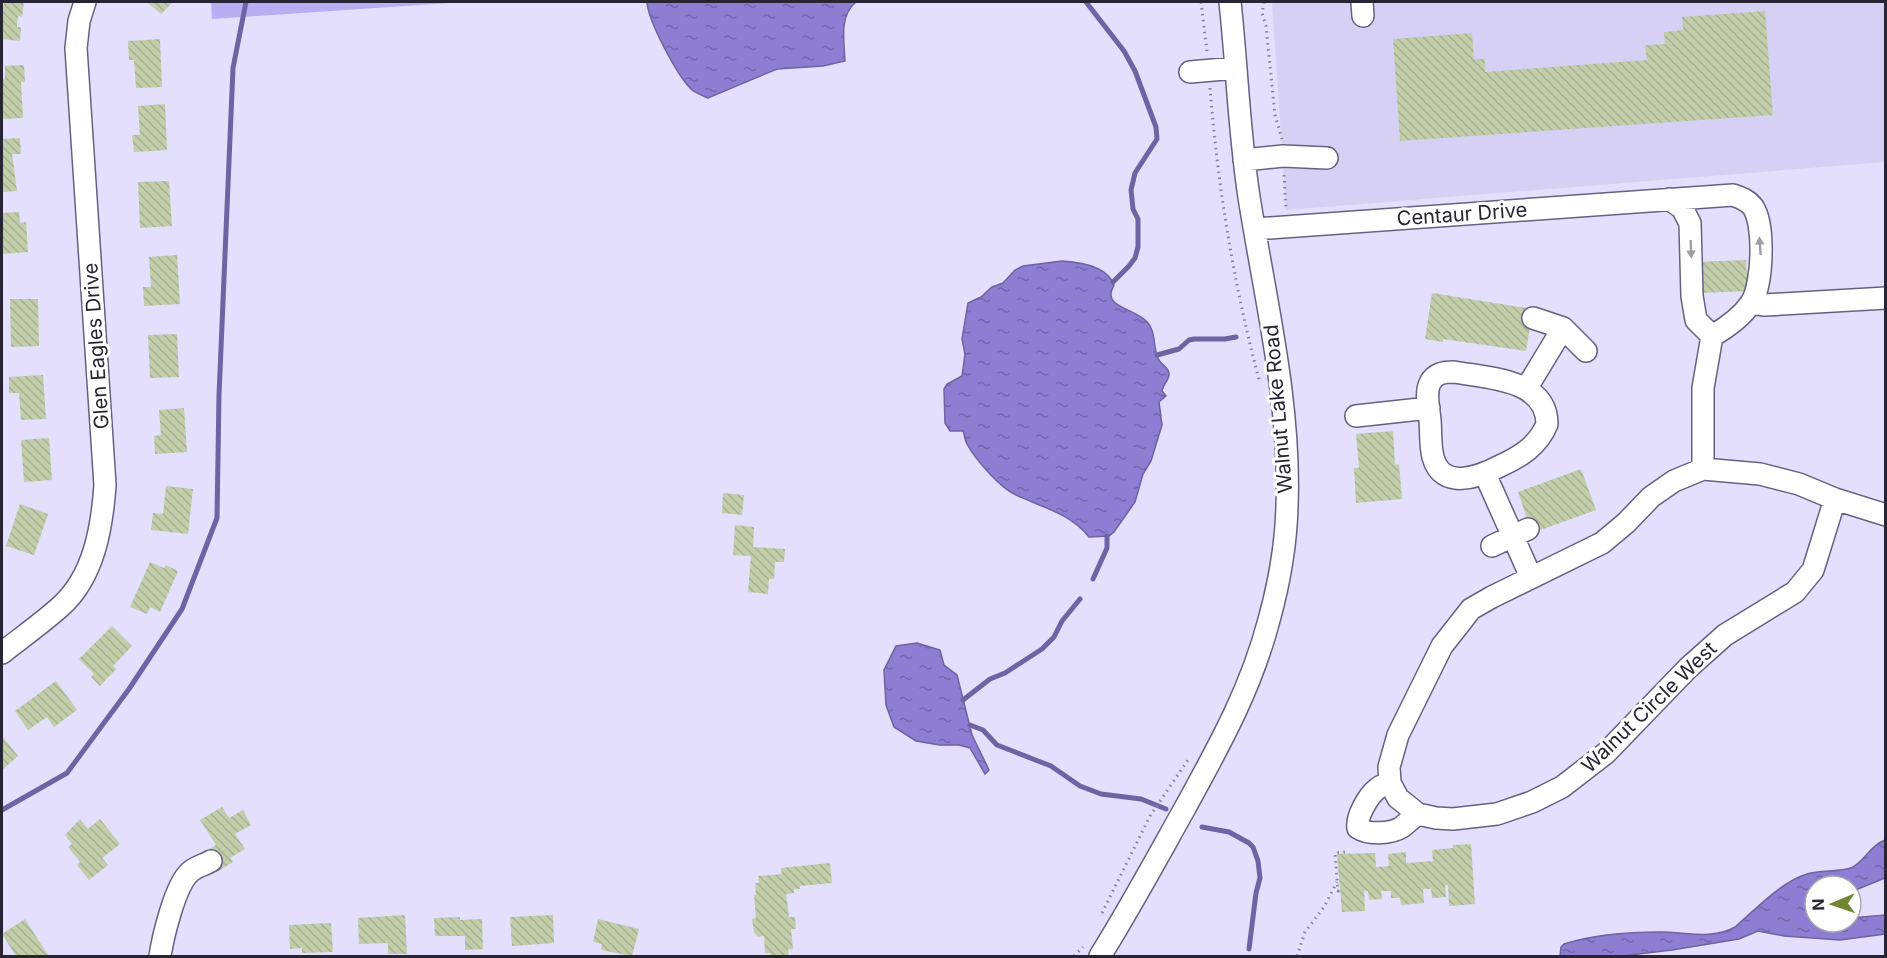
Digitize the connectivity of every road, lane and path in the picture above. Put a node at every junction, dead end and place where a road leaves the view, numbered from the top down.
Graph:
1 (85, 2) edge
2 (1201, 2) edge
3 (1230, 2) edge
4 (1264, 2) edge
5 (1236, 68) junction
6 (1200, 71) junction
7 (1283, 156) junction
8 (1327, 158) dead end
9 (1244, 160) junction
10 (1669, 199) junction
11 (1287, 226) junction
12 (1255, 229) junction
13 (1886, 298) edge
14 (1751, 303) junction
15 (1533, 318) dead end
16 (1563, 327) junction
17 (1712, 336) junction
18 (1586, 351) dead end
19 (1261, 388) dead end
20 (1527, 389) junction
21 (1429, 408) junction
22 (1356, 417) dead end
23 (1703, 469) junction
24 (1485, 474) junction
25 (1835, 499) junction
26 (1886, 515) edge
27 (1520, 533) junction
28 (1492, 546) dead end
29 (1531, 577) junction
30 (2, 653) edge
31 (1193, 753) dead end
32 (1390, 775) junction
33 (1418, 814) junction
34 (1345, 852) dead end
35 (211, 861) dead end
36 (1337, 882) junction
37 (1339, 890) dead end
38 (1101, 916) dead end
39 (1093, 950) edge
40 (160, 957) edge
41 (1074, 957) edge
42 (1297, 957) edge

1 - 30 street, Glen Eagles Drive
2 - 6 path
3 - 5 street, Walnut Lake Road
4 - 7 path
5 - 6 street
5 - 9 street, Walnut Lake Road
6 - 19 path
7 - 8 street
7 - 9 street
7 - 11 path
9 - 12 street, Walnut Lake Road
10 - 11 street, Centaur Drive
14 -> 10 street, Centaur Drive
10 -> 17 street
11 - 12 street, Centaur Drive
12 - 39 street, Walnut Lake Road
13 - 14 street
14 - 17 street
15 - 16 street
16 - 18 street
16 - 20 street
17 - 23 street
20 - 21 street
20 - 24 street
21 - 22 street
21 - 24 street
23 - 25 street
23 - 29 street
24 - 27 street
25 - 26 street
25 - 33 street, Walnut Circle West
27 - 28 street
27 - 29 street
29 - 32 street
31 - 38 path
32 - 33 street
32 - 33 street
34 - 36 path
35 - 40 street
36 - 37 path
36 - 42 path
39 - 41 path

